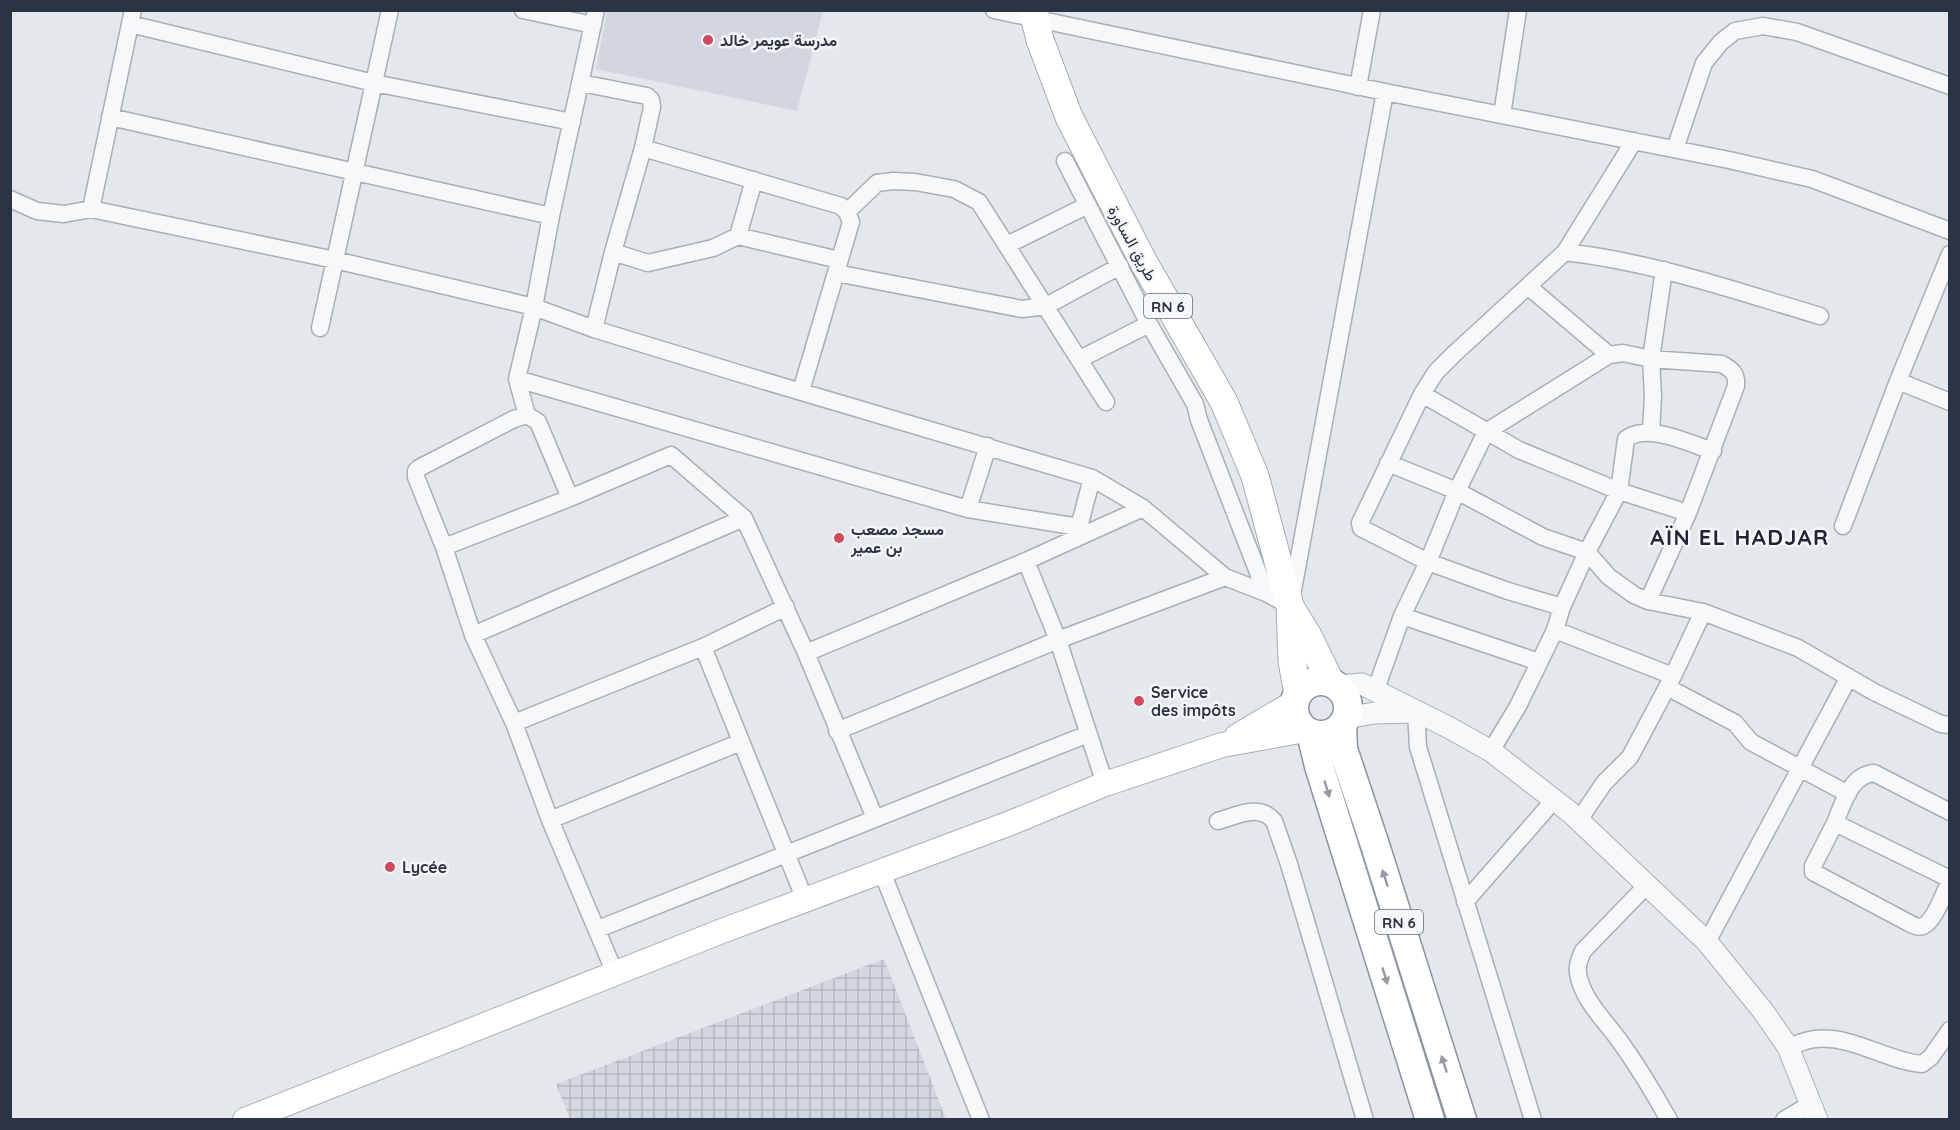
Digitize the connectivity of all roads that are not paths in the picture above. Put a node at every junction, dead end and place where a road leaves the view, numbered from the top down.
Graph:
1 (390, 10) edge
2 (523, 10) edge
3 (994, 10) edge
4 (1372, 10) edge
5 (1518, 10) edge
6 (1035, 15) edge
7 (132, 17) edge
8 (595, 18) edge
9 (374, 83) junction
10 (581, 83) junction
11 (1950, 86) edge
12 (1358, 87) junction
13 (1385, 92) junction
14 (1502, 115) junction
15 (110, 117) junction
16 (572, 122) junction
17 (1634, 141) junction
18 (643, 148) junction
19 (1675, 149) junction
20 (1065, 161) dead end
21 (354, 172) junction
22 (754, 180) junction
23 (10, 199) edge
24 (1088, 205) junction
25 (91, 209) junction
26 (848, 212) junction
27 (551, 216) junction
28 (1950, 231) edge
29 (738, 236) junction
30 (1007, 245) junction
31 (614, 252) junction
32 (1565, 252) junction
33 (1950, 254) edge
34 (335, 260) junction
35 (838, 266) junction
36 (1120, 267) junction
37 (1664, 270) junction
38 (1529, 287) junction
39 (1046, 306) junction
40 (534, 307) junction
41 (1820, 316) dead end
42 (1149, 324) junction
43 (320, 328) dead end
44 (594, 329) junction
45 (1609, 355) junction
46 (1080, 359) junction
47 (1651, 359) junction
48 (517, 379) junction
49 (1898, 381) junction
50 (801, 391) junction
51 (1422, 394) junction
52 (1107, 402) dead end
53 (1950, 402) edge
54 (527, 415) junction
55 (1486, 432) junction
56 (1651, 432) junction
57 (988, 446) junction
58 (1713, 451) junction
59 (1388, 463) junction
60 (1092, 478) junction
61 (1457, 491) junction
62 (1620, 491) junction
63 (570, 498) junction
64 (1143, 508) junction
65 (968, 509) junction
66 (1689, 513) junction
67 (744, 518) junction
68 (1843, 526) dead end
69 (1084, 530) junction
70 (444, 547) junction
71 (1587, 552) junction
72 (1026, 561) junction
73 (1428, 562) junction
74 (1225, 577) junction
75 (1266, 593) junction
76 (1648, 601) junction
77 (1290, 606) junction
78 (786, 607) junction
79 (1562, 607) junction
80 (1703, 612) junction
81 (1402, 616) junction
82 (1555, 630) junction
83 (473, 635) junction
84 (1058, 640) junction
85 (703, 647) junction
86 (806, 653) junction
87 (1539, 662) junction
88 (1849, 677) junction
89 (1670, 681) junction
90 (1334, 684) junction
91 (1376, 689) junction
92 (1296, 698) junction
93 (1416, 712) junction
94 (1344, 721) junction
95 (514, 723) junction
96 (1950, 725) edge
97 (837, 731) junction
98 (1308, 731) junction
99 (1088, 734) junction
100 (741, 742) junction
101 (1222, 745) junction
102 (1491, 751) junction
103 (1801, 769) junction
104 (1105, 784) junction
105 (1848, 794) junction
106 (1555, 799) junction
107 (1950, 812) edge
108 (875, 818) junction
109 (550, 820) junction
110 (1579, 820) junction
111 (1218, 821) dead end
112 (1835, 823) junction
113 (786, 855) junction
114 (882, 872) junction
115 (1950, 880) edge
116 (1647, 885) junction
117 (805, 900) junction
118 (1465, 902) junction
119 (598, 929) junction
120 (1707, 942) junction
121 (615, 974) junction
122 (1948, 1038) edge
123 (1788, 1047) junction
124 (1814, 1112) edge
125 (245, 1119) edge
126 (981, 1119) edge
127 (1365, 1119) edge
128 (1430, 1119) edge
129 (1462, 1119) edge
130 (1533, 1119) edge
131 (1669, 1119) edge
132 (1784, 1119) edge

1 - 9 street
2 - 8 street
3 - 6 street
4 - 12 street
5 - 14 street
6 - 12 street
6 - 77 main road, طريق الساورة / RN 6
7 - 9 street
7 - 15 street
8 - 10 street
9 - 16 street
9 - 21 street
10 - 16 street
10 - 18 street
11 - 19 street
12 - 13 street
13 - 14 street
13 - 77 street
14 - 17 street
15 - 21 street
15 - 25 street
16 - 27 street
17 - 19 street
17 - 32 street
18 - 22 street
18 - 31 street
19 - 28 street
20 - 24 street
21 - 27 street
21 - 34 street
22 - 26 street
22 - 29 street
23 - 25 street
24 - 30 street
24 - 36 street
25 - 34 street
26 - 30 street
26 - 35 street
27 - 40 street
29 - 31 street
29 - 35 street
30 - 39 street
31 - 44 street
32 - 37 street
32 - 38 street
33 - 49 street
34 - 40 street
34 - 43 street
35 - 39 street
35 - 50 street
36 - 39 street
36 - 42 street
37 - 41 street
37 - 47 street
38 - 45 street
38 - 51 street
39 - 46 street
40 - 44 street
40 - 48 street
42 - 46 street
42 - 75 street
44 - 50 street
45 - 47 street
45 - 55 street
46 - 52 street
47 - 56 street
47 - 58 street
48 - 54 street
48 - 65 street
49 - 53 street
49 - 68 street
50 - 57 street
51 - 55 street
51 - 59 street
54 - 63 street
54 - 70 street
55 - 61 street
55 - 62 street
56 - 58 street
56 - 62 street
57 - 60 street
57 - 65 street
58 - 66 street
59 - 61 street
59 - 73 street
60 - 64 street
60 - 69 street
61 - 71 street
61 - 73 street
62 - 66 street
62 - 71 street
63 - 67 street
63 - 70 street
64 - 69 street
64 - 74 street
65 - 69 street
66 - 76 street
67 - 78 street
67 - 83 street
69 - 72 street
70 - 83 street
71 - 76 street
71 - 79 street
72 - 84 street
72 - 86 street
73 - 79 street
73 - 81 street
74 - 75 street
74 - 84 street
75 - 77 street
76 - 80 street
77 - 90 main road, RN 6
77 - 92 main road, RN 6
78 - 85 street
78 - 86 street
79 - 82 street
80 - 88 street
80 - 89 street
81 - 87 street
81 - 91 street
82 - 87 street
82 - 89 street
83 - 95 street
84 - 97 street
84 - 99 street
85 - 95 street
85 - 100 street
86 - 97 street
87 - 102 street
88 - 96 street
88 - 103 street
89 - 103 street
89 - 110 street
90 - 91 street
90 - 92 highway
90 - 94 highway
91 - 93 street
92 - 98 highway
92 - 101 main road
93 - 94 street
93 - 102 street
93 - 118 street
94 - 98 highway
129 -> 94 highway, RN 6
95 - 109 street
97 - 108 street
98 - 101 main road
98 -> 128 highway, RN 6
99 - 104 street
99 - 108 street
100 - 109 street
100 - 113 street
101 - 104 main road
102 - 106 street
103 - 105 street
103 - 120 street
104 - 114 main road
105 - 107 street
105 - 112 street
106 - 110 street
106 - 118 street
108 - 113 street
109 - 119 street
110 - 116 street
111 - 127 street
112 - 115 street
112 - 115 street
113 - 117 street
113 - 119 street
114 - 117 main road
114 - 126 street
116 - 120 street
116 - 131 street
117 - 121 main road
118 - 130 street
119 - 121 street
120 - 123 street
121 - 125 main road
122 - 123 street
123 - 124 street
124 - 132 street

